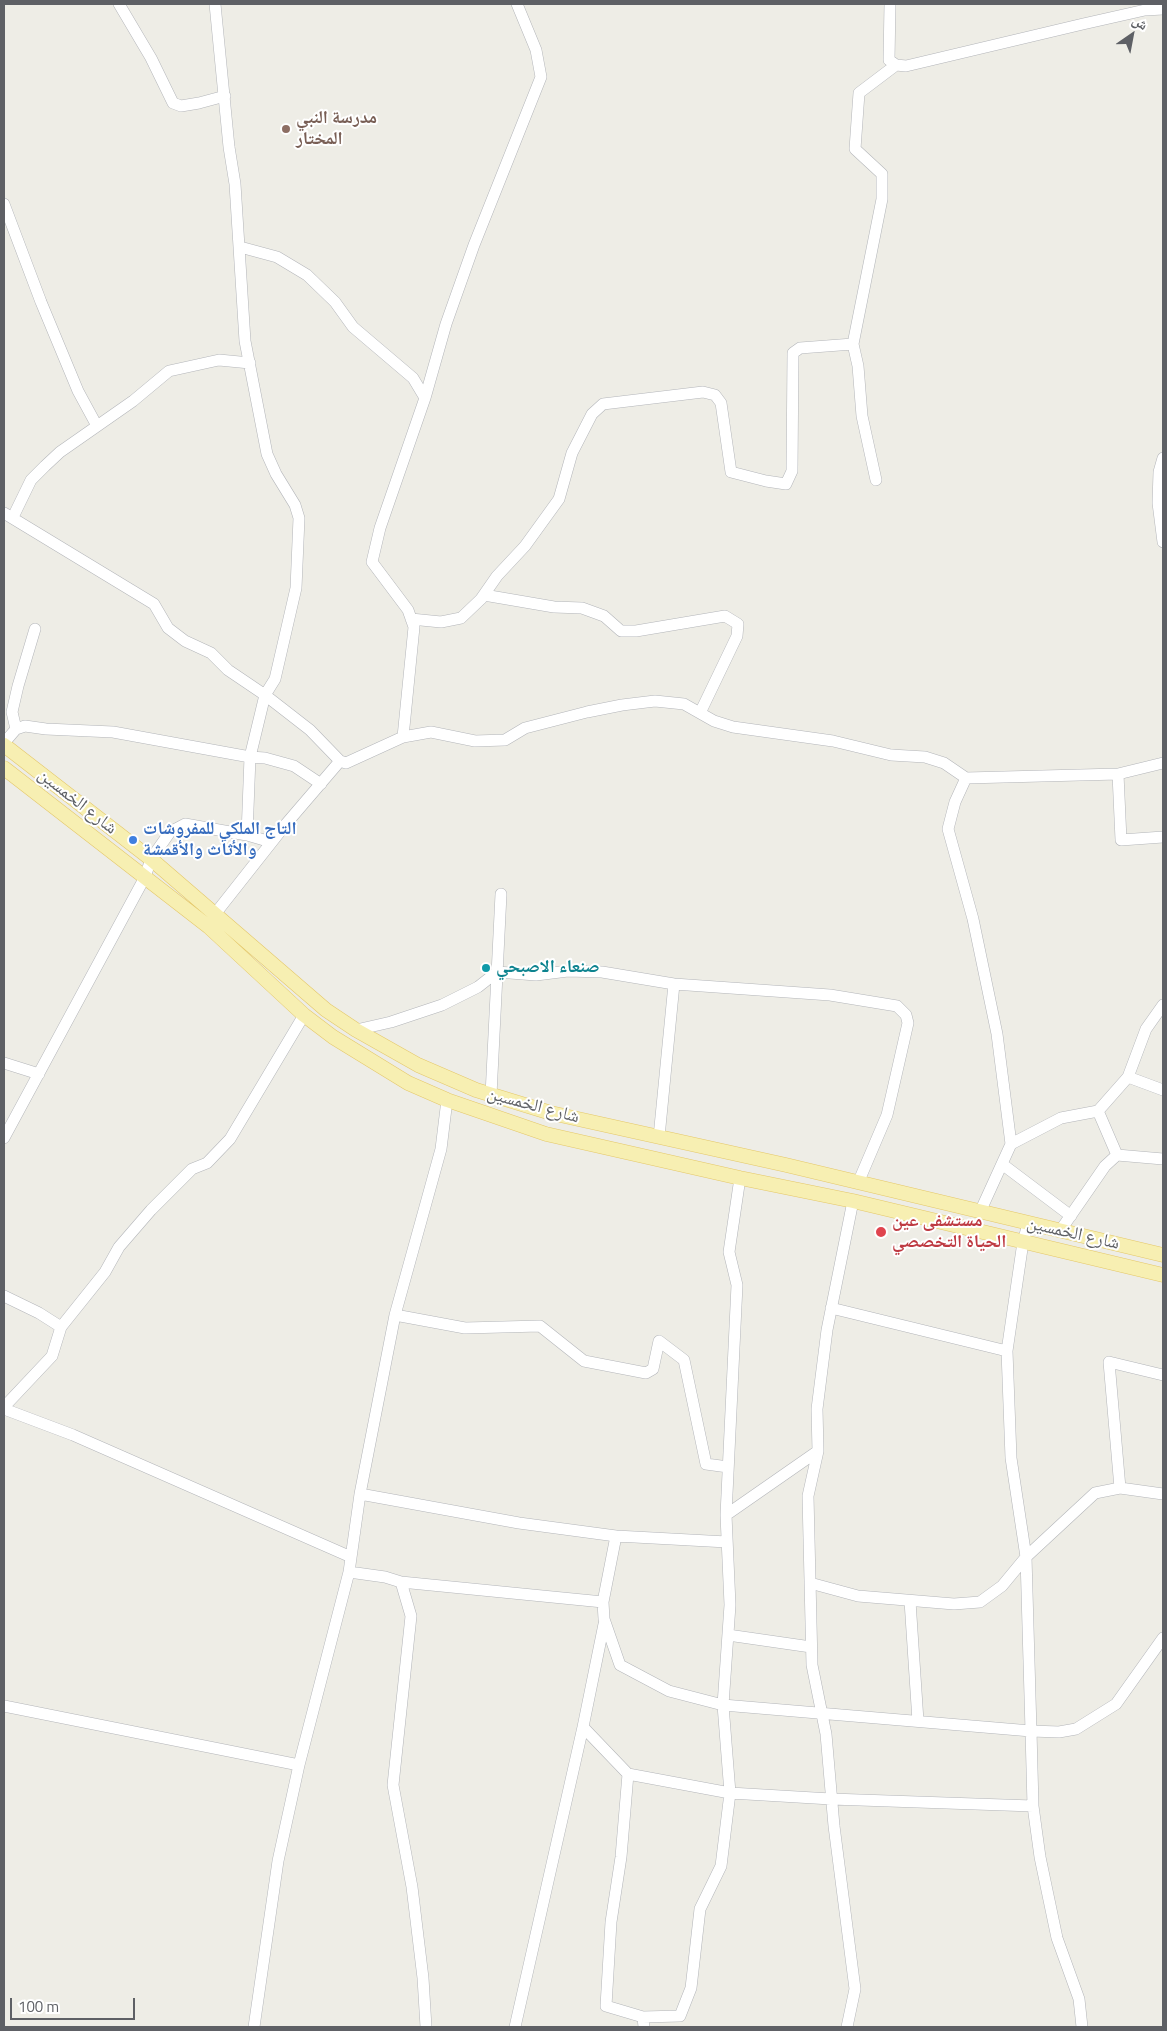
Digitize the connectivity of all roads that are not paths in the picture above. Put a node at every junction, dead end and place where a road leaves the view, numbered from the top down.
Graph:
1 (119, 4) edge
2 (215, 4) edge
3 (517, 4) edge
4 (890, 4) edge
5 (1163, 9) edge
6 (896, 65) junction
7 (225, 96) junction
8 (4, 204) edge
9 (240, 247) junction
10 (853, 344) junction
11 (250, 362) junction
12 (425, 398) junction
13 (97, 426) junction
14 (1163, 458) edge
15 (876, 480) dead end
16 (9, 515) edge
17 (1163, 542) edge
18 (484, 595) junction
19 (412, 619) junction
20 (35, 629) dead end
21 (265, 695) junction
22 (700, 713) junction
23 (16, 729) junction
24 (403, 737) junction
25 (4, 744) edge
26 (17, 756) junction
27 (250, 757) junction
28 (340, 760) junction
29 (1163, 764) edge
30 (6, 769) edge
31 (1118, 774) junction
32 (966, 778) junction
33 (321, 784) junction
34 (247, 835) junction
35 (1163, 837) edge
36 (271, 842) junction
37 (151, 859) junction
38 (145, 877) junction
39 (501, 894) dead end
40 (215, 914) junction
41 (497, 972) junction
42 (674, 984) junction
43 (1163, 1005) edge
44 (304, 1015) junction
45 (356, 1030) junction
46 (4, 1063) edge
47 (418, 1065) junction
48 (39, 1074) junction
49 (1128, 1077) junction
50 (408, 1083) junction
51 (1163, 1090) edge
52 (491, 1095) junction
53 (447, 1100) junction
54 (1098, 1111) junction
55 (659, 1137) junction
56 (4, 1138) edge
57 (1011, 1144) junction
58 (1117, 1155) junction
59 (1163, 1160) edge
60 (1002, 1164) junction
61 (786, 1166) junction
62 (740, 1178) junction
63 (858, 1183) junction
64 (784, 1186) junction
65 (853, 1201) junction
66 (980, 1212) junction
67 (1071, 1216) junction
68 (1028, 1224) junction
69 (1060, 1231) junction
70 (1023, 1242) junction
71 (1163, 1255) edge
72 (1163, 1274) edge
73 (4, 1296) edge
74 (831, 1308) junction
75 (395, 1315) junction
76 (61, 1326) junction
77 (1007, 1351) junction
78 (1163, 1375) edge
79 (4, 1408) edge
80 (818, 1451) junction
81 (728, 1466) junction
82 (1120, 1488) junction
83 (360, 1494) junction
84 (1163, 1494) edge
85 (726, 1515) junction
86 (616, 1536) junction
87 (727, 1542) junction
88 (351, 1557) junction
89 (1026, 1558) junction
90 (349, 1572) junction
91 (400, 1582) junction
92 (810, 1583) junction
93 (910, 1601) junction
94 (603, 1602) junction
95 (605, 1622) junction
96 (728, 1635) junction
97 (1163, 1638) edge
98 (812, 1647) junction
99 (4, 1706) edge
100 (723, 1706) junction
101 (823, 1714) junction
102 (918, 1721) junction
103 (584, 1727) junction
104 (1031, 1731) junction
105 (299, 1765) junction
106 (628, 1774) junction
107 (730, 1793) junction
108 (831, 1800) junction
109 (1033, 1806) junction
110 (644, 2022) edge
111 (254, 2027) edge
112 (426, 2027) edge
113 (515, 2027) edge
114 (847, 2027) edge
115 (1082, 2027) edge

1 - 7 street
2 - 7 street
3 - 12 street
4 - 6 street
5 - 6 street
6 - 10 street
7 - 9 street
8 - 13 street
9 - 11 street
9 - 12 street
10 - 15 street
10 - 18 street
11 - 13 street
11 - 21 street
12 - 19 street
13 - 16 street
14 - 17 street
16 - 21 street
18 - 19 street
18 - 22 street
19 - 24 street
20 - 23 street
21 - 27 street
21 - 28 street
22 - 24 street
22 - 32 street
23 - 25 street
23 - 27 street
24 - 28 street
25 - 26 main road, شارع الخمسين
26 - 30 main road
26 - 37 main road, شارع الخمسين
27 - 33 street
27 - 34 street
28 - 33 street
29 - 31 street
30 - 38 main road, شارع الخمسين
31 - 32 street
31 - 35 street
32 - 57 street
33 - 36 street
34 - 36 street
34 - 37 street
36 - 40 street
37 - 38 street
37 - 40 main road, شارع الخمسين
38 - 44 main road, شارع الخمسين
38 - 48 street
39 - 41 street
40 - 45 main road, شارع الخمسين
41 - 42 street
41 - 45 street
41 - 52 street
42 - 55 street
42 - 63 street
43 - 49 street
44 - 50 main road, شارع الخمسين
44 - 76 street
45 - 47 main road, شارع الخمسين
46 - 48 street
47 - 50 main road
47 - 52 main road, شارع الخمسين
48 - 56 street
49 - 51 street
49 - 54 street
50 - 53 main road, شارع الخمسين
52 - 55 main road, شارع الخمسين
53 - 62 main road, شارع الخمسين
53 - 75 street
54 - 57 street
54 - 58 street
55 - 61 main road, شارع الخمسين
57 - 60 street
58 - 59 street
58 - 67 street
60 - 66 street
60 - 67 street
61 - 63 main road, شارع الخمسين
61 - 64 main road
62 - 64 main road, شارع الخمسين
62 - 81 street
63 - 66 main road, شارع الخمسين
64 - 65 main road, شارع الخمسين
65 - 70 main road, شارع الخمسين
65 - 74 street
66 - 68 main road, شارع الخمسين
67 - 69 street
68 - 69 main road, شارع الخمسين
68 - 70 street
69 - 71 main road, شارع الخمسين
70 - 72 main road, شارع الخمسين
70 - 77 street
73 - 76 street
74 - 77 street
74 - 80 street
75 - 81 street
75 - 83 street
76 - 79 street
77 - 89 street
78 - 82 street
79 - 88 street
80 - 85 street
80 - 92 street
81 - 85 street
82 - 84 street
82 - 89 street
83 - 86 street
83 - 88 street
85 - 87 street
86 - 87 street
86 - 94 street
87 - 96 street
88 - 90 street
89 - 93 street
89 - 104 street
90 - 91 street
90 - 105 street
91 - 94 street
91 - 112 street
92 - 93 street
92 - 98 street
93 - 102 street
94 - 95 street
95 - 100 street
95 - 103 street
96 - 98 street
96 - 100 street
97 - 104 street
98 - 101 street
99 - 105 street
100 - 101 street
100 - 107 street
101 - 102 street
101 - 108 street
102 - 104 street
103 - 106 street
103 - 113 street
104 - 109 street
105 - 111 street
106 - 107 street
106 - 110 street
107 - 108 street
107 - 110 street
108 - 109 street
108 - 114 street
109 - 115 street

